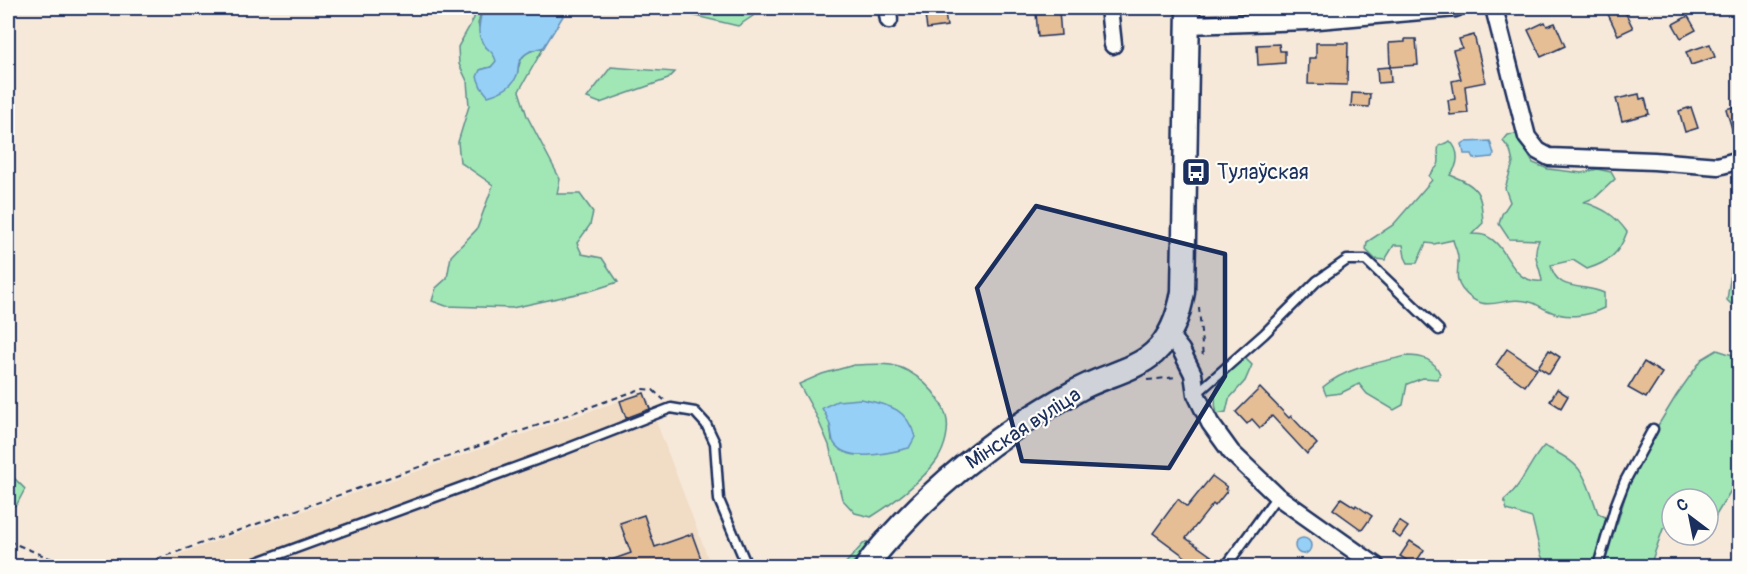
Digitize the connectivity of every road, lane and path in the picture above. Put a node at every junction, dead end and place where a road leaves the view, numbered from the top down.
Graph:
1 (1109, 8) edge
2 (1456, 8) edge
3 (1494, 8) edge
4 (1188, 16) edge
5 (1113, 45) dead end
6 (1740, 160) edge
7 (1439, 330) dead end
8 (1168, 335) junction
9 (1185, 375) dead end
10 (1146, 381) dead end
11 (1196, 394) junction
12 (673, 408) junction
13 (1653, 429) dead end
14 (1277, 496) junction
15 (8, 541) edge
16 (69, 567) edge
17 (137, 567) edge
18 (247, 567) edge
19 (747, 567) edge
20 (867, 567) edge
21 (1226, 567) edge
22 (1376, 567) edge
23 (1598, 567) edge

1 - 5 street
2 - 4 street
3 - 6 street
4 - 8 main road, Мінская вуліца
7 - 11 lane
8 - 11 street
8 - 20 main road, Мінская вуліца
9 - 10 path
11 - 14 street
12 - 17 path
12 - 18 lane
12 - 19 lane
13 - 23 lane
14 - 21 lane
14 - 22 street
15 - 16 path

